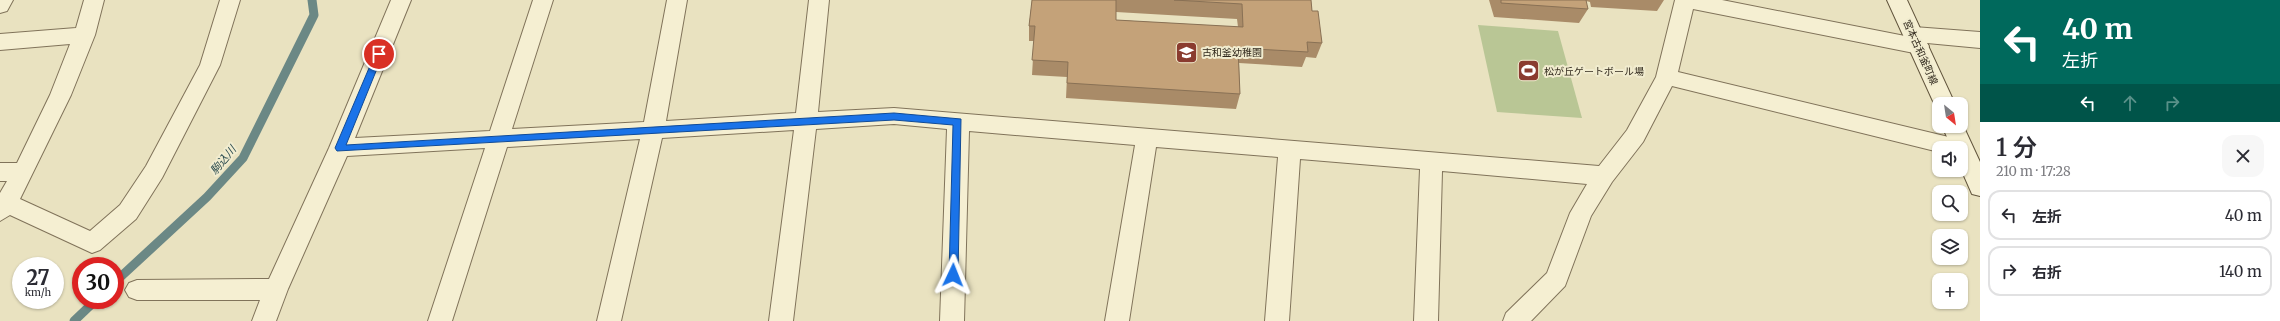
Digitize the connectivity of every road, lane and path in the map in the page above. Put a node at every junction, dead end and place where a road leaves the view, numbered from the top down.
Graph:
1 (3, 0) edge
2 (94, 0) edge
3 (230, 0) edge
4 (401, 0) edge
5 (543, 0) edge
6 (677, 0) edge
7 (818, 0) edge
8 (1685, 0) edge
9 (1897, 0) edge
10 (0, 6) edge
11 (84, 35) junction
12 (1916, 40) junction
13 (1980, 40) edge
14 (0, 42) edge
15 (1666, 77) junction
16 (1941, 97) edge
17 (806, 122) junction
18 (958, 122) junction
19 (653, 131) junction
20 (1147, 138) junction
21 (496, 140) junction
22 (1932, 142) edge
23 (340, 148) junction
24 (1290, 149) junction
25 (1431, 161) junction
26 (1968, 163) edge
27 (0, 172) edge
28 (24, 172) junction
29 (1604, 176) junction
30 (1980, 187) edge
31 (3, 207) edge
32 (276, 289) junction
33 (137, 290) dead end
34 (264, 321) edge
35 (440, 321) edge
36 (609, 321) edge
37 (781, 321) edge
38 (952, 321) edge
39 (1117, 321) edge
40 (1278, 321) edge
41 (1426, 321) edge
42 (1515, 321) edge

1 - 10 street
2 - 11 street
3 - 31 street
4 - 23 street
5 - 21 street
6 - 19 street
7 - 17 street
8 - 12 street
8 - 15 street
9 - 12 street, 宮本古和釜町線
11 - 14 street
11 - 28 street
12 - 13 street
12 - 16 street, 宮本古和釜町線
15 - 22 street
15 - 29 street
17 - 18 street
17 - 19 street
17 - 37 street
18 - 20 street
18 - 38 street
19 - 21 street
19 - 36 street
20 - 24 street
20 - 39 street
21 - 23 street
21 - 35 street
23 - 32 street
24 - 25 street
24 - 40 street
25 - 29 street
25 - 41 street
26 - 30 street
27 - 28 street
28 - 31 street
29 - 42 street
32 - 33 street
32 - 34 street

